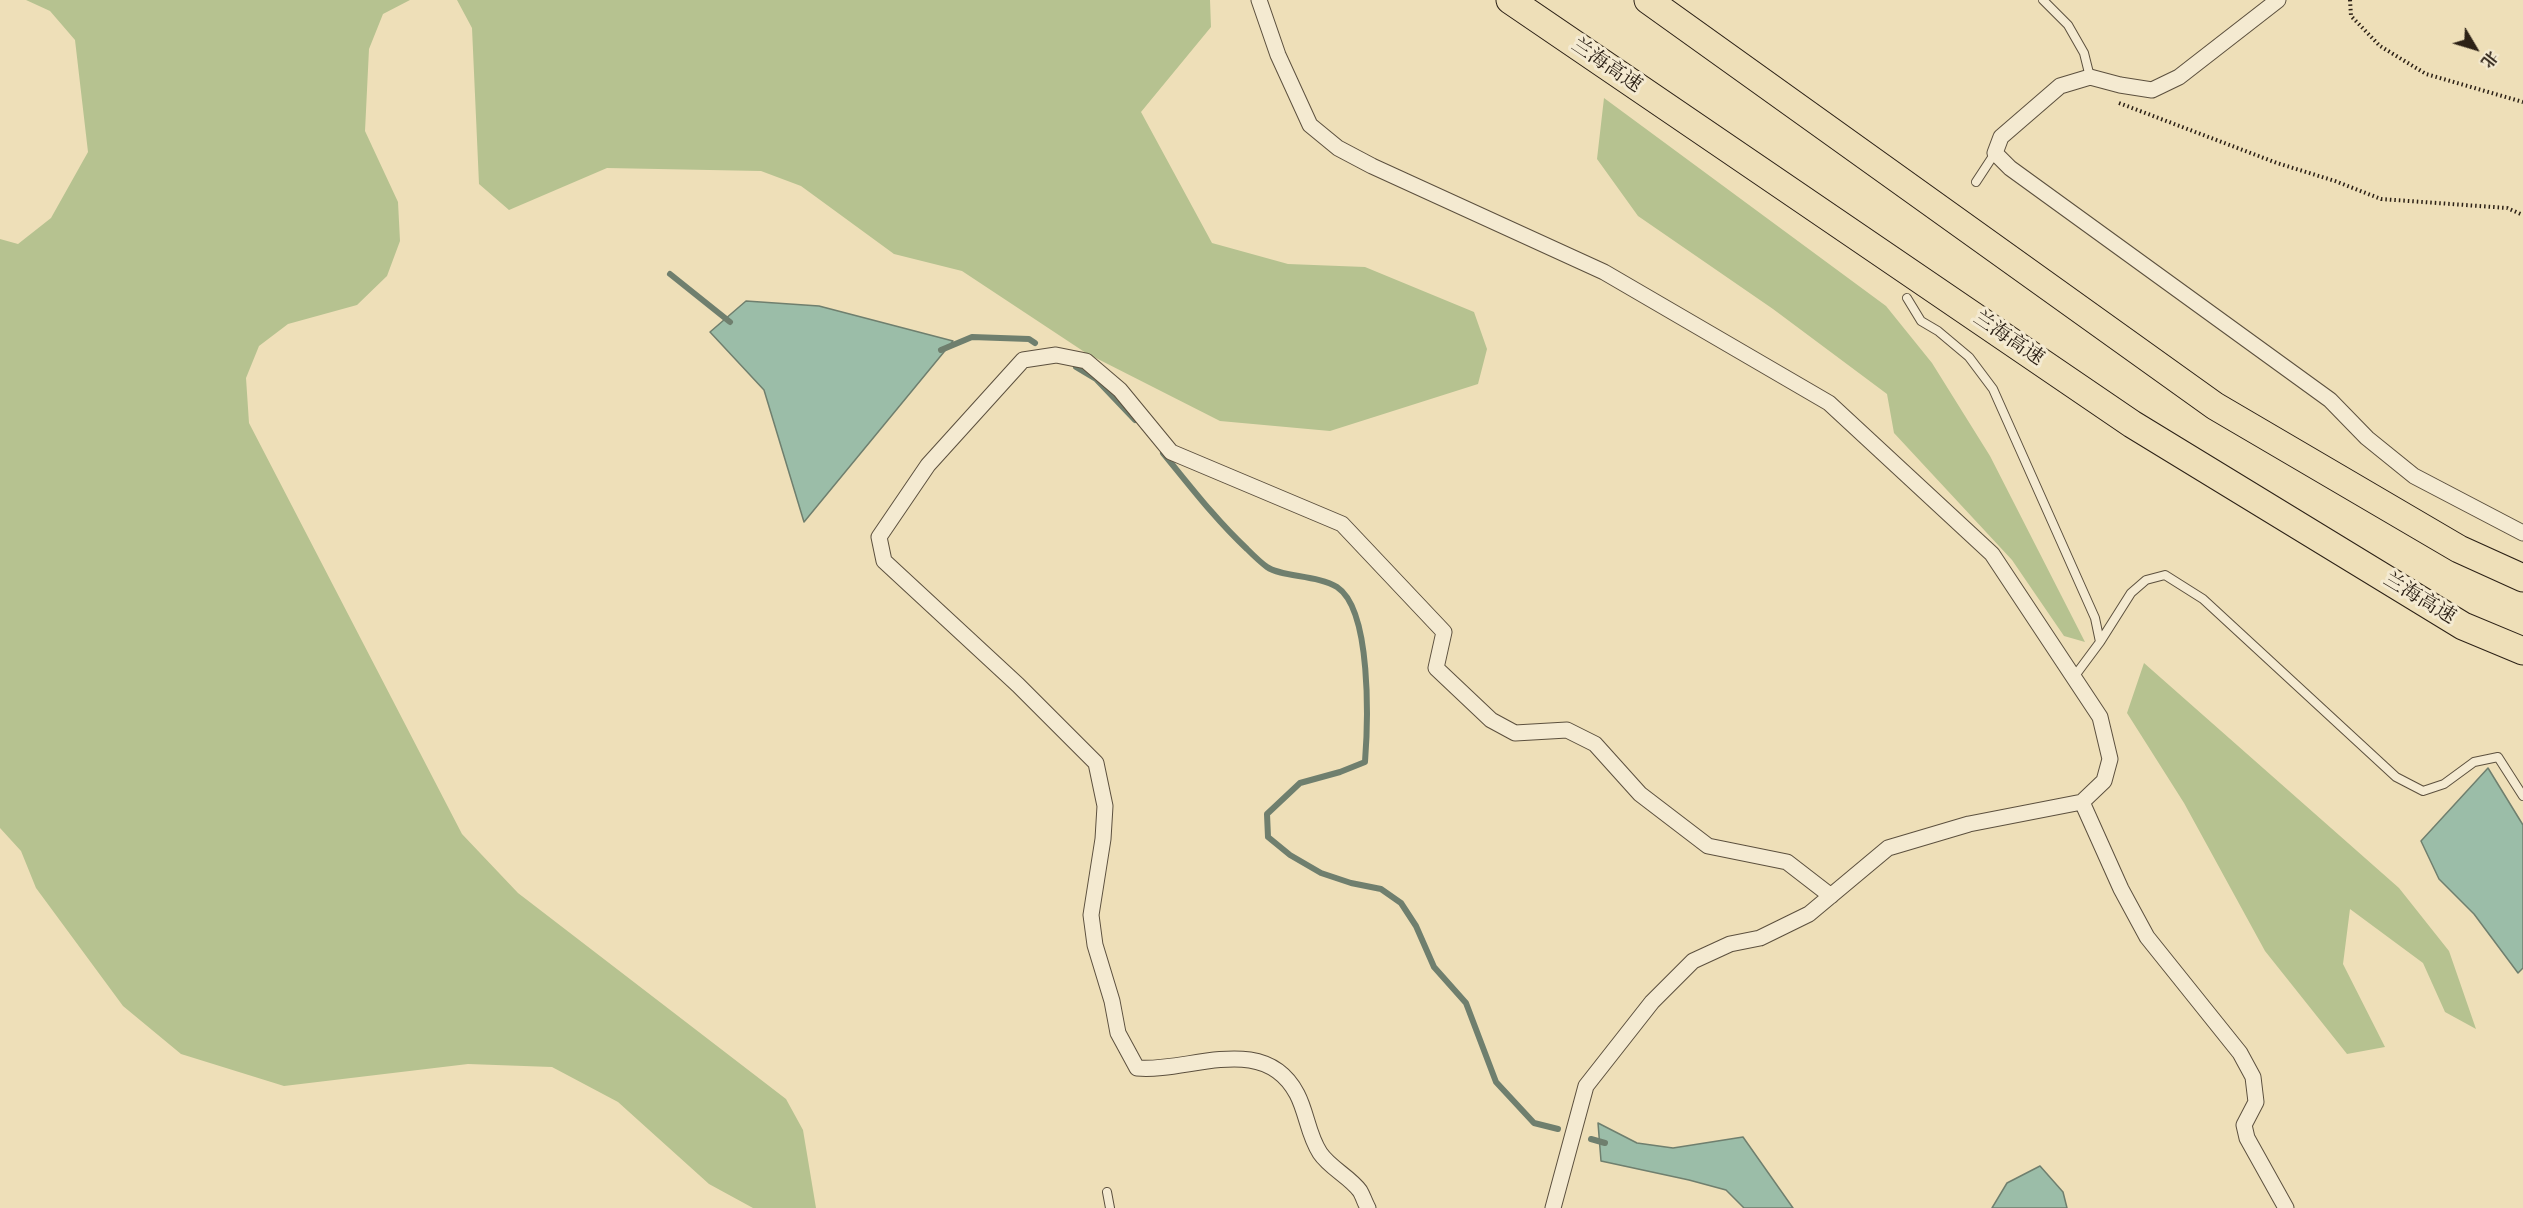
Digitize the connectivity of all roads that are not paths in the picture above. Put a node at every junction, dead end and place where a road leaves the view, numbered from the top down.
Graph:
1 (1259, 0) edge
2 (1510, 0) edge
3 (1648, 0) edge
4 (2043, 0) edge
5 (2277, 0) edge
6 (2090, 77) junction
7 (1995, 153) junction
8 (1976, 182) dead end
9 (1907, 298) dead end
10 (2523, 533) edge
11 (2523, 578) edge
12 (2100, 642) junction
13 (2523, 651) edge
14 (2074, 677) junction
15 (2523, 796) edge
16 (2082, 802) junction
17 (1831, 896) junction
18 (1107, 1192) dead end
19 (1110, 1208) edge
20 (1368, 1208) edge
21 (1553, 1208) edge
22 (2286, 1208) edge

1 - 14 street
2 - 13 highway, 兰海高速
3 - 11 highway
4 - 6 lane
5 - 6 street
6 - 7 street
7 - 8 lane
7 - 10 street
9 - 12 lane
12 - 14 lane
12 - 15 lane
14 - 16 street
16 - 17 street
16 - 22 street
17 - 20 street
17 - 21 street
18 - 19 lane

